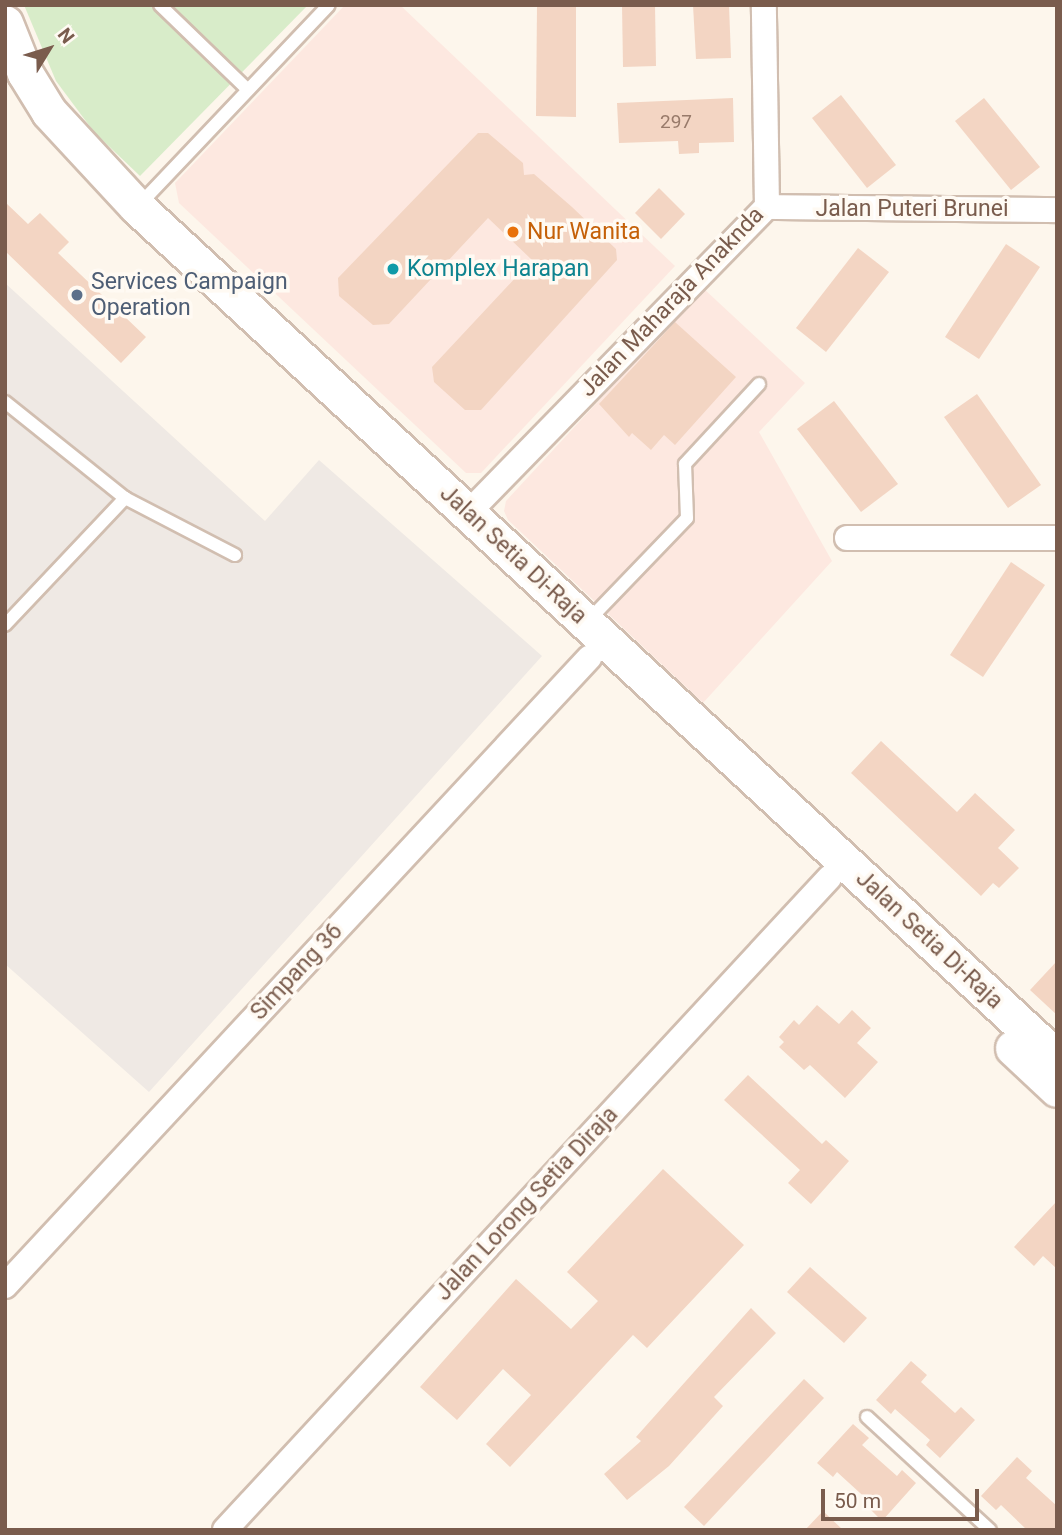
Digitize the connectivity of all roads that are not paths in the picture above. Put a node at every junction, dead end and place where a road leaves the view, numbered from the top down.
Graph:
1 (160, 5) edge
2 (329, 5) edge
3 (764, 5) edge
4 (5, 23) edge
5 (5, 85) edge
6 (248, 90) junction
7 (137, 207) junction
8 (767, 207) junction
9 (1057, 210) edge
10 (759, 384) dead end
11 (5, 402) edge
12 (125, 498) junction
13 (468, 513) junction
14 (847, 538) dead end
15 (1057, 538) edge
16 (235, 555) dead end
17 (586, 622) junction
18 (5, 625) edge
19 (589, 658) junction
20 (829, 878) junction
21 (1057, 1058) edge
22 (1057, 1089) edge
23 (5, 1286) edge
24 (867, 1417) dead end
25 (225, 1530) edge
26 (990, 1530) edge

1 - 6 lane
2 - 6 lane
3 - 8 street, Jalan Maharaja Anaknda
4 - 7 main road, Jalan Setia Di-Raja
5 - 19 main road, Jalan Setia Di-Raja
6 - 7 lane
7 - 13 main road, Jalan Setia Di-Raja
8 - 9 street, Jalan Puteri Brunei
8 - 13 street, Jalan Maharaja Anaknda
10 - 17 lane
11 - 12 lane
12 - 16 lane
12 - 18 lane
13 - 17 main road, Jalan Setia Di-Raja
14 - 15 street
17 - 21 main road, Jalan Setia Di-Raja
19 - 20 main road, Jalan Setia Di-Raja
19 - 23 street, Simpang 36
20 - 22 main road, Jalan Setia Di-Raja
20 - 25 street, Jalan Lorong Setia Diraja
24 - 26 lane

